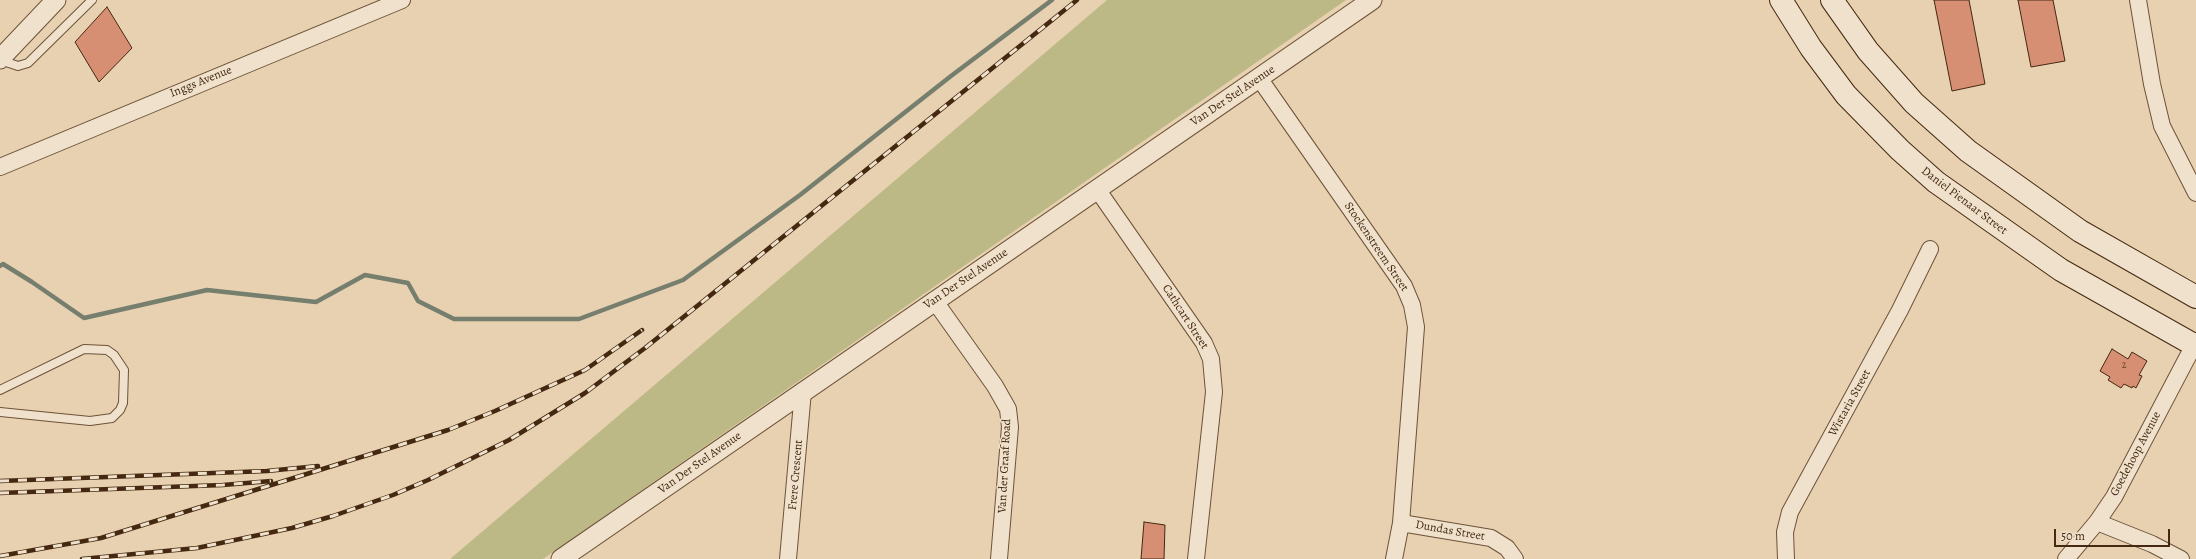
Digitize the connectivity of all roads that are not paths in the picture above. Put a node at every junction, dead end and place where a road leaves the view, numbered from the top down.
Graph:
1 (56, 0) edge
2 (92, 0) edge
3 (402, 0) edge
4 (1372, 0) edge
5 (1781, 0) edge
6 (1832, 0) edge
7 (2138, 0) edge
8 (0, 60) edge
9 (1259, 78) junction
10 (0, 166) edge
11 (1097, 189) junction
12 (2196, 193) edge
13 (1930, 249) dead end
14 (2196, 297) edge
15 (934, 300) junction
16 (2195, 344) edge
17 (0, 390) edge
18 (804, 391) junction
19 (0, 412) edge
20 (2097, 522) junction
21 (1401, 523) junction
22 (561, 559) edge
23 (788, 559) edge
24 (999, 559) edge
25 (1196, 559) edge
26 (1394, 559) edge
27 (1515, 559) edge
28 (1786, 559) edge
29 (2066, 559) edge
30 (2181, 559) edge

1 - 8 street
2 - 8 lane
3 - 10 street, Inggs Avenue
4 - 9 street, Van Der Stel Avenue
5 - 16 main road, Daniel Pienaar Street
6 - 14 main road
7 - 12 street
9 - 11 street, Van Der Stel Avenue
9 - 21 street, Stockenstreem Street
11 - 15 street, Van Der Stel Avenue
11 - 25 street, Cathcart Street
13 - 28 street, Wistaria Street
15 - 18 street, Van Der Stel Avenue
15 - 24 street, Van der Graaf Road
16 - 20 street, Goedehoop Avenue
17 - 19 lane
18 - 22 street, Van Der Stel Avenue
18 - 23 street, Frere Crescent
20 - 29 street, Goedehoop Avenue
20 - 30 street
21 - 26 street, Stockenstreem Street
21 - 27 street, Dundas Street

